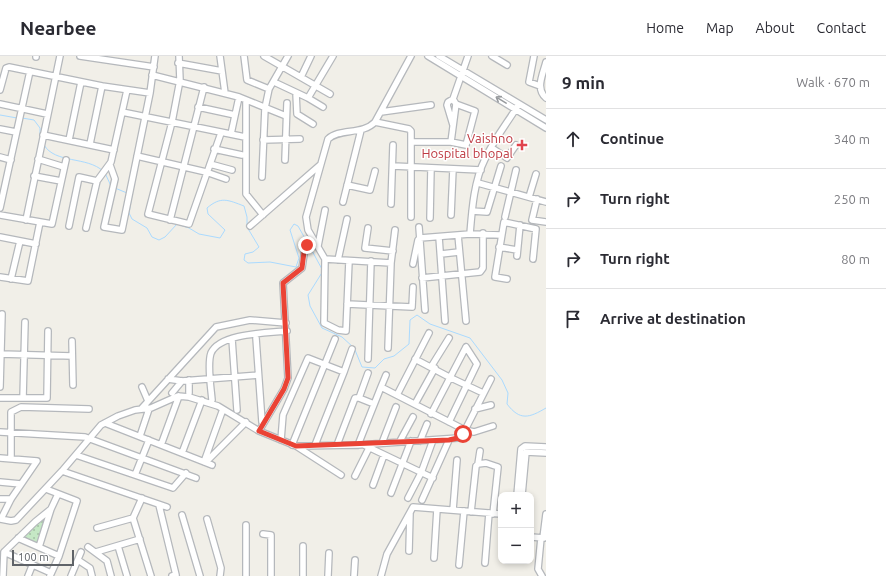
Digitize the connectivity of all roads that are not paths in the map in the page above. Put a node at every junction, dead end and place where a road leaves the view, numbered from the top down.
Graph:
1 (60, 56) edge
2 (80, 56) edge
3 (155, 56) edge
4 (179, 56) edge
5 (220, 56) edge
6 (244, 56) edge
7 (264, 56) edge
8 (288, 56) edge
9 (311, 56) edge
10 (333, 56) edge
11 (411, 56) edge
12 (428, 56) edge
13 (439, 56) edge
14 (468, 56) edge
15 (492, 56) edge
16 (534, 56) edge
17 (546, 62) edge
18 (178, 63) junction
19 (507, 65) dead end
20 (154, 67) junction
21 (283, 68) junction
22 (30, 71) junction
23 (222, 71) junction
24 (463, 74) junction
25 (152, 75) junction
26 (55, 77) junction
27 (301, 77) junction
28 (180, 80) junction
29 (81, 82) junction
30 (274, 82) junction
31 (102, 86) junction
32 (317, 86) junction
33 (540, 86) junction
34 (204, 87) junction
35 (270, 89) junction
36 (0, 90) edge
37 (127, 90) junction
38 (150, 93) junction
39 (225, 93) junction
40 (296, 93) junction
41 (330, 94) dead end
42 (239, 96) junction
43 (308, 98) junction
44 (546, 98) edge
45 (246, 100) junction
46 (455, 101) junction
47 (286, 103) dead end
48 (0, 104) edge
49 (431, 105) dead end
50 (517, 106) junction
51 (198, 107) junction
52 (323, 107) dead end
53 (265, 108) junction
54 (21, 111) junction
55 (122, 112) junction
56 (381, 112) junction
57 (47, 114) junction
58 (235, 115) junction
59 (286, 116) junction
60 (145, 117) junction
61 (546, 120) edge
62 (172, 122) junction
63 (375, 122) junction
64 (313, 124) dead end
65 (194, 126) junction
66 (453, 127) junction
67 (546, 128) edge
68 (0, 129) edge
69 (361, 130) junction
70 (16, 132) junction
71 (221, 133) junction
72 (231, 134) junction
73 (43, 136) junction
74 (245, 137) junction
75 (286, 139) junction
76 (300, 139) dead end
77 (69, 140) junction
78 (263, 140) junction
79 (412, 142) junction
80 (451, 142) junction
81 (90, 144) junction
82 (516, 144) dead end
83 (393, 146) dead end
84 (492, 148) junction
85 (214, 149) junction
86 (114, 150) junction
87 (242, 155) dead end
88 (137, 156) junction
89 (0, 157) edge
90 (38, 159) junction
91 (11, 160) junction
92 (66, 160) dead end
93 (285, 160) dead end
94 (162, 162) junction
95 (210, 164) junction
96 (320, 165) junction
97 (109, 166) junction
98 (393, 166) junction
99 (501, 166) dead end
100 (64, 167) junction
101 (184, 167) junction
102 (412, 167) junction
103 (431, 168) junction
104 (453, 169) junction
105 (232, 170) dead end
106 (481, 170) junction
107 (516, 170) dead end
108 (375, 171) dead end
109 (206, 172) junction
110 (536, 174) dead end
111 (34, 176) junction
112 (262, 178) dead end
113 (226, 179) dead end
114 (3, 181) edge
115 (61, 181) junction
116 (97, 181) junction
117 (478, 183) junction
118 (347, 185) junction
119 (494, 187) junction
120 (510, 192) junction
121 (529, 197) junction
122 (537, 200) junction
123 (343, 202) dead end
124 (546, 202) edge
125 (391, 204) dead end
126 (0, 208) edge
127 (325, 210) dead end
128 (472, 211) junction
129 (0, 215) edge
130 (263, 215) junction
131 (451, 215) dead end
132 (411, 217) dead end
133 (505, 217) dead end
134 (430, 218) dead end
135 (347, 219) dead end
136 (26, 220) junction
137 (170, 220) junction
138 (40, 222) junction
139 (546, 222) edge
140 (520, 225) junction
141 (69, 226) dead end
142 (250, 226) dead end
143 (419, 227) dead end
144 (86, 228) dead end
145 (368, 228) dead end
146 (395, 230) dead end
147 (484, 233) junction
148 (470, 234) junction
149 (458, 235) junction
150 (501, 235) junction
151 (0, 237) edge
152 (439, 237) junction
153 (420, 238) junction
154 (20, 241) junction
155 (36, 244) junction
156 (313, 244) junction
157 (499, 247) junction
158 (393, 251) junction
159 (459, 252) junction
160 (441, 254) junction
161 (325, 259) junction
162 (533, 259) dead end
163 (338, 260) junction
164 (348, 261) junction
165 (371, 261) junction
166 (391, 263) junction
167 (413, 264) dead end
168 (461, 273) junction
169 (443, 276) junction
170 (0, 277) edge
171 (422, 278) junction
172 (12, 279) junction
173 (507, 279) dead end
174 (413, 287) dead end
175 (347, 304) junction
176 (370, 305) junction
177 (390, 306) junction
178 (425, 310) dead end
179 (2, 314) dead end
180 (445, 321) dead end
181 (466, 321) dead end
182 (25, 322) dead end
183 (286, 324) junction
184 (48, 331) dead end
185 (286, 331) junction
186 (1, 333) edge
187 (429, 333) dead end
188 (256, 338) dead end
189 (449, 338) dead end
190 (232, 339) junction
191 (335, 339) dead end
192 (72, 341) dead end
193 (388, 348) dead end
194 (352, 349) dead end
195 (1, 354) edge
196 (24, 355) junction
197 (48, 356) junction
198 (72, 356) junction
199 (368, 359) dead end
200 (415, 359) junction
201 (325, 365) junction
202 (433, 367) junction
203 (344, 372) junction
204 (368, 373) dead end
205 (258, 375) junction
206 (386, 375) dead end
207 (234, 376) junction
208 (449, 377) junction
209 (210, 378) junction
210 (168, 379) junction
211 (491, 379) dead end
212 (189, 380) junction
213 (182, 381) junction
214 (73, 385) dead end
215 (466, 385) junction
216 (0, 387) edge
217 (142, 387) dead end
218 (381, 387) junction
219 (172, 393) dead end
220 (189, 393) dead end
221 (483, 393) junction
222 (398, 395) junction
223 (179, 396) junction
224 (0, 398) edge
225 (23, 398) junction
226 (359, 398) junction
227 (148, 400) junction
228 (202, 400) junction
229 (212, 400) dead end
230 (374, 404) junction
231 (415, 404) junction
232 (491, 405) dead end
233 (396, 407) dead end
234 (149, 408) junction
235 (141, 409) junction
236 (223, 409) junction
237 (476, 409) junction
238 (89, 410) dead end
239 (237, 410) dead end
240 (431, 414) junction
241 (413, 417) dead end
242 (246, 422) junction
243 (262, 422) dead end
244 (449, 422) junction
245 (106, 423) junction
246 (427, 424) dead end
247 (493, 426) dead end
248 (465, 430) junction
249 (259, 431) junction
250 (0, 432) edge
251 (10, 432) junction
252 (140, 436) junction
253 (89, 438) junction
254 (149, 440) junction
255 (281, 440) junction
256 (433, 440) junction
257 (449, 440) junction
258 (400, 441) junction
259 (411, 441) junction
260 (420, 441) junction
261 (382, 443) junction
262 (161, 445) junction
263 (315, 445) junction
264 (337, 445) junction
265 (361, 445) junction
266 (294, 446) junction
267 (546, 447) edge
268 (369, 448) junction
269 (524, 449) junction
270 (480, 450) dead end
271 (182, 453) junction
272 (546, 453) edge
273 (76, 455) junction
274 (384, 456) junction
275 (0, 458) edge
276 (10, 458) junction
277 (143, 458) junction
278 (457, 460) dead end
279 (205, 462) junction
280 (403, 464) junction
281 (478, 464) junction
282 (212, 465) dead end
283 (62, 471) junction
284 (186, 473) junction
285 (421, 473) junction
286 (135, 475) junction
287 (341, 475) dead end
288 (355, 476) dead end
289 (196, 478) dead end
290 (433, 478) junction
291 (0, 482) edge
292 (21, 484) junction
293 (373, 485) dead end
294 (46, 489) junction
295 (517, 492) edge
296 (522, 492) edge
297 (391, 493) dead end
298 (58, 494) junction
299 (142, 498) junction
300 (408, 498) dead end
301 (0, 499) edge
302 (11, 499) junction
303 (422, 500) dead end
304 (159, 505) junction
305 (167, 507) dead end
306 (51, 509) junction
307 (437, 509) junction
308 (453, 510) junction
309 (411, 511) junction
310 (464, 511) junction
311 (472, 512) junction
312 (491, 513) junction
313 (498, 514) edge
314 (546, 514) edge
315 (182, 515) dead end
316 (133, 518) junction
317 (1, 519) edge
318 (207, 519) dead end
319 (246, 525) dead end
320 (97, 528) dead end
321 (263, 534) dead end
322 (18, 538) junction
323 (543, 538) edge
324 (140, 539) junction
325 (118, 546) junction
326 (303, 546) dead end
327 (39, 547) junction
328 (88, 547) dead end
329 (409, 551) dead end
330 (4, 552) junction
331 (81, 552) dead end
332 (96, 552) junction
333 (329, 553) dead end
334 (59, 556) junction
335 (434, 558) dead end
336 (78, 560) junction
337 (354, 560) dead end
338 (485, 563) dead end
339 (459, 565) dead end
340 (32, 566) junction
341 (50, 574) edge
342 (3, 576) edge
343 (28, 576) edge
344 (71, 576) edge
345 (92, 576) edge
346 (111, 576) edge
347 (127, 576) edge
348 (151, 576) edge
349 (172, 576) edge
350 (200, 576) edge
351 (220, 576) edge
352 (246, 576) edge
353 (272, 576) edge
354 (303, 576) edge
355 (328, 576) edge
356 (354, 576) edge
357 (381, 576) edge
358 (542, 576) edge

1 - 26 street
2 - 20 street
3 - 20 street
4 - 18 street
5 - 23 street
6 - 35 street
7 - 21 street
8 - 21 street
9 - 27 street
10 - 32 street
11 - 56 street
12 - 24 street
13 - 24 street
14 - 24 street
15 - 19 street
16 - 33 street
17 - 33 street
18 - 23 street
18 - 28 street
20 - 25 street
21 - 27 street
21 - 30 street
22 - 26 street
22 - 36 street
22 - 54 street
23 - 39 street
24 - 46 street
24 - 50 street
25 - 28 street
25 - 38 street
26 - 29 street
26 - 57 street
27 - 32 street
28 - 34 street
28 - 62 street
29 - 31 street
29 - 77 street
30 - 35 street
30 - 40 street
31 - 37 street
31 - 81 street
32 - 41 street
32 - 43 street
33 - 44 street
34 - 39 street
34 - 51 street
35 - 53 street
37 - 38 street
37 - 55 street
38 - 60 street
39 - 42 street
40 - 43 street
40 - 64 street
42 - 45 street
42 - 58 street
43 - 52 street
45 - 53 street
45 - 74 street
46 - 66 street
46 - 66 street
46 - 80 street
47 - 59 street
48 - 54 street
49 - 56 street
50 - 61 street
50 - 67 street
50 - 84 street
51 - 58 street
51 - 65 street
53 - 59 street
53 - 78 street
54 - 57 street
54 - 70 street
55 - 60 street
55 - 86 street
56 - 63 street
57 - 73 street
58 - 72 street
59 - 75 street
60 - 62 street
60 - 88 street
62 - 65 street
62 - 94 street
63 - 69 street
63 - 79 street
65 - 71 street
65 - 101 street
66 - 80 street
68 - 70 street
69 - 96 street
69 - 118 street
70 - 91 street
71 - 72 street
71 - 85 street
72 - 74 street
73 - 77 street
73 - 90 street
74 - 130 street
75 - 76 street
75 - 78 street
75 - 93 street
77 - 81 street
78 - 112 street
79 - 80 street
79 - 102 street
81 - 86 street
82 - 84 street
83 - 98 street
84 - 106 street
85 - 87 street
85 - 95 street
86 - 97 street
88 - 94 street
88 - 97 street
89 - 91 street
90 - 100 street
90 - 111 street
91 - 114 street
92 - 100 street
94 - 101 street
94 - 137 street
95 - 105 street
95 - 109 street
96 - 130 street
96 - 156 street
97 - 116 street
98 - 102 street
98 - 125 street
99 - 119 street
100 - 115 street
101 - 109 street
101 - 137 street
102 - 103 street
102 - 132 street
103 - 104 street
103 - 134 street
104 - 106 street
104 - 131 street
106 - 117 street
107 - 120 street
108 - 118 street
109 - 113 street
109 - 137 street
110 - 121 street
111 - 115 street
111 - 136 street
114 - 126 street
115 - 138 street
116 - 141 street
116 - 144 street
117 - 119 street
117 - 128 street
118 - 123 street
119 - 120 street
119 - 128 street
120 - 121 street
120 - 133 street
121 - 122 street
122 - 124 street
122 - 139 street
127 - 156 street
128 - 148 street
129 - 136 street
130 - 142 street
135 - 163 street
136 - 138 street
138 - 155 street
140 - 150 street
140 - 157 street
140 - 162 street
143 - 153 street
145 - 158 street
146 - 158 street
147 - 148 street
147 - 150 street
147 - 168 street
148 - 149 street
149 - 152 street
149 - 159 street
150 - 157 street
151 - 154 street
152 - 153 street
152 - 160 street
153 - 167 street
153 - 171 street
154 - 155 street
154 - 172 street
155 - 172 street
156 - 161 street
156 - 183 street
157 - 173 street
158 - 166 street
159 - 160 street
159 - 168 street
160 - 169 street
161 - 163 street
161 - 175 street
163 - 164 street
164 - 165 street
164 - 175 street
165 - 166 street
165 - 176 street
166 - 177 street
168 - 169 street
168 - 181 street
169 - 171 street
169 - 180 street
170 - 172 street
171 - 178 street
174 - 177 street
175 - 176 street
176 - 177 street
176 - 199 street
177 - 193 street
179 - 186 street
182 - 196 street
183 - 185 street
183 - 210 street
184 - 197 street
185 - 190 street
185 - 249 street
186 - 195 street
187 - 200 street
188 - 205 street
189 - 202 street
190 - 207 street
190 - 209 street
191 - 201 street
192 - 198 street
194 - 203 street
195 - 196 street
195 - 216 street
196 - 197 street
196 - 225 street
197 - 198 street
197 - 225 street
198 - 214 street
200 - 202 street
200 - 222 street
201 - 203 street
201 - 255 street
201 - 266 street
202 - 208 street
202 - 231 street
203 - 263 street
204 - 226 street
205 - 207 street
205 - 243 street
206 - 218 street
207 - 209 street
207 - 239 street
208 - 215 street
208 - 215 street
208 - 240 street
209 - 212 street
209 - 229 street
210 - 213 street
210 - 227 street
211 - 221 street
212 - 213 street
212 - 220 street
213 - 219 street
215 - 221 street
215 - 244 street
217 - 227 street
218 - 222 street
218 - 230 street
221 - 237 street
222 - 231 street
223 - 228 street
223 - 234 street
223 - 262 street
224 - 225 street
226 - 230 street
226 - 264 street
227 - 235 street
228 - 236 street
228 - 271 street
230 - 265 street
231 - 240 street
232 - 237 street
233 - 261 street
234 - 235 street
234 - 252 street
235 - 245 street
236 - 242 street
236 - 279 street
237 - 248 street
238 - 251 street
240 - 244 street
241 - 258 street
242 - 249 street
242 - 279 street
244 - 248 street
245 - 252 street
245 - 253 street
246 - 260 street
247 - 248 street
248 - 257 street
249 - 255 street
250 - 251 street
251 - 253 street
251 - 276 street
252 - 254 street
253 - 273 street
253 - 277 street
254 - 262 street
254 - 277 street
255 - 266 street
256 - 257 street
256 - 260 street
256 - 285 street
257 - 290 street
258 - 259 street
258 - 261 street
259 - 260 street
259 - 280 street
261 - 265 street
262 - 271 street
263 - 264 street
263 - 266 street
264 - 265 street
265 - 268 street
266 - 287 street
267 - 269 street
268 - 274 street
268 - 288 street
269 - 272 street
269 - 295 street
269 - 296 street
270 - 281 street
271 - 279 street
273 - 283 street
273 - 286 street
274 - 280 street
274 - 293 street
275 - 276 street
276 - 292 street
277 - 284 street
277 - 286 street
278 - 308 street
279 - 282 street
280 - 285 street
280 - 297 street
281 - 311 street
281 - 312 street
283 - 294 street
283 - 299 street
284 - 286 street
284 - 289 street
285 - 290 street
285 - 300 street
290 - 303 street
291 - 292 street
292 - 302 street
294 - 298 street
294 - 317 street
298 - 306 street
298 - 334 street
299 - 304 street
299 - 316 street
301 - 302 street
302 - 317 street
304 - 305 street
304 - 349 street
306 - 322 street
306 - 327 street
307 - 308 street
307 - 309 street
307 - 335 street
308 - 310 street
309 - 329 street
309 - 357 street
310 - 311 street
310 - 339 street
311 - 312 street
312 - 313 street
312 - 338 street
314 - 323 street
315 - 350 street
316 - 320 street
316 - 324 street
318 - 351 street
319 - 352 street
321 - 353 street
322 - 327 street
322 - 330 street
323 - 358 street
324 - 325 street
324 - 348 street
325 - 332 street
325 - 347 street
326 - 354 street
327 - 334 street
328 - 332 street
330 - 340 street
330 - 342 street
331 - 336 street
332 - 346 street
333 - 355 street
334 - 341 street
336 - 344 street
336 - 345 street
337 - 356 street
340 - 341 street
340 - 343 street

